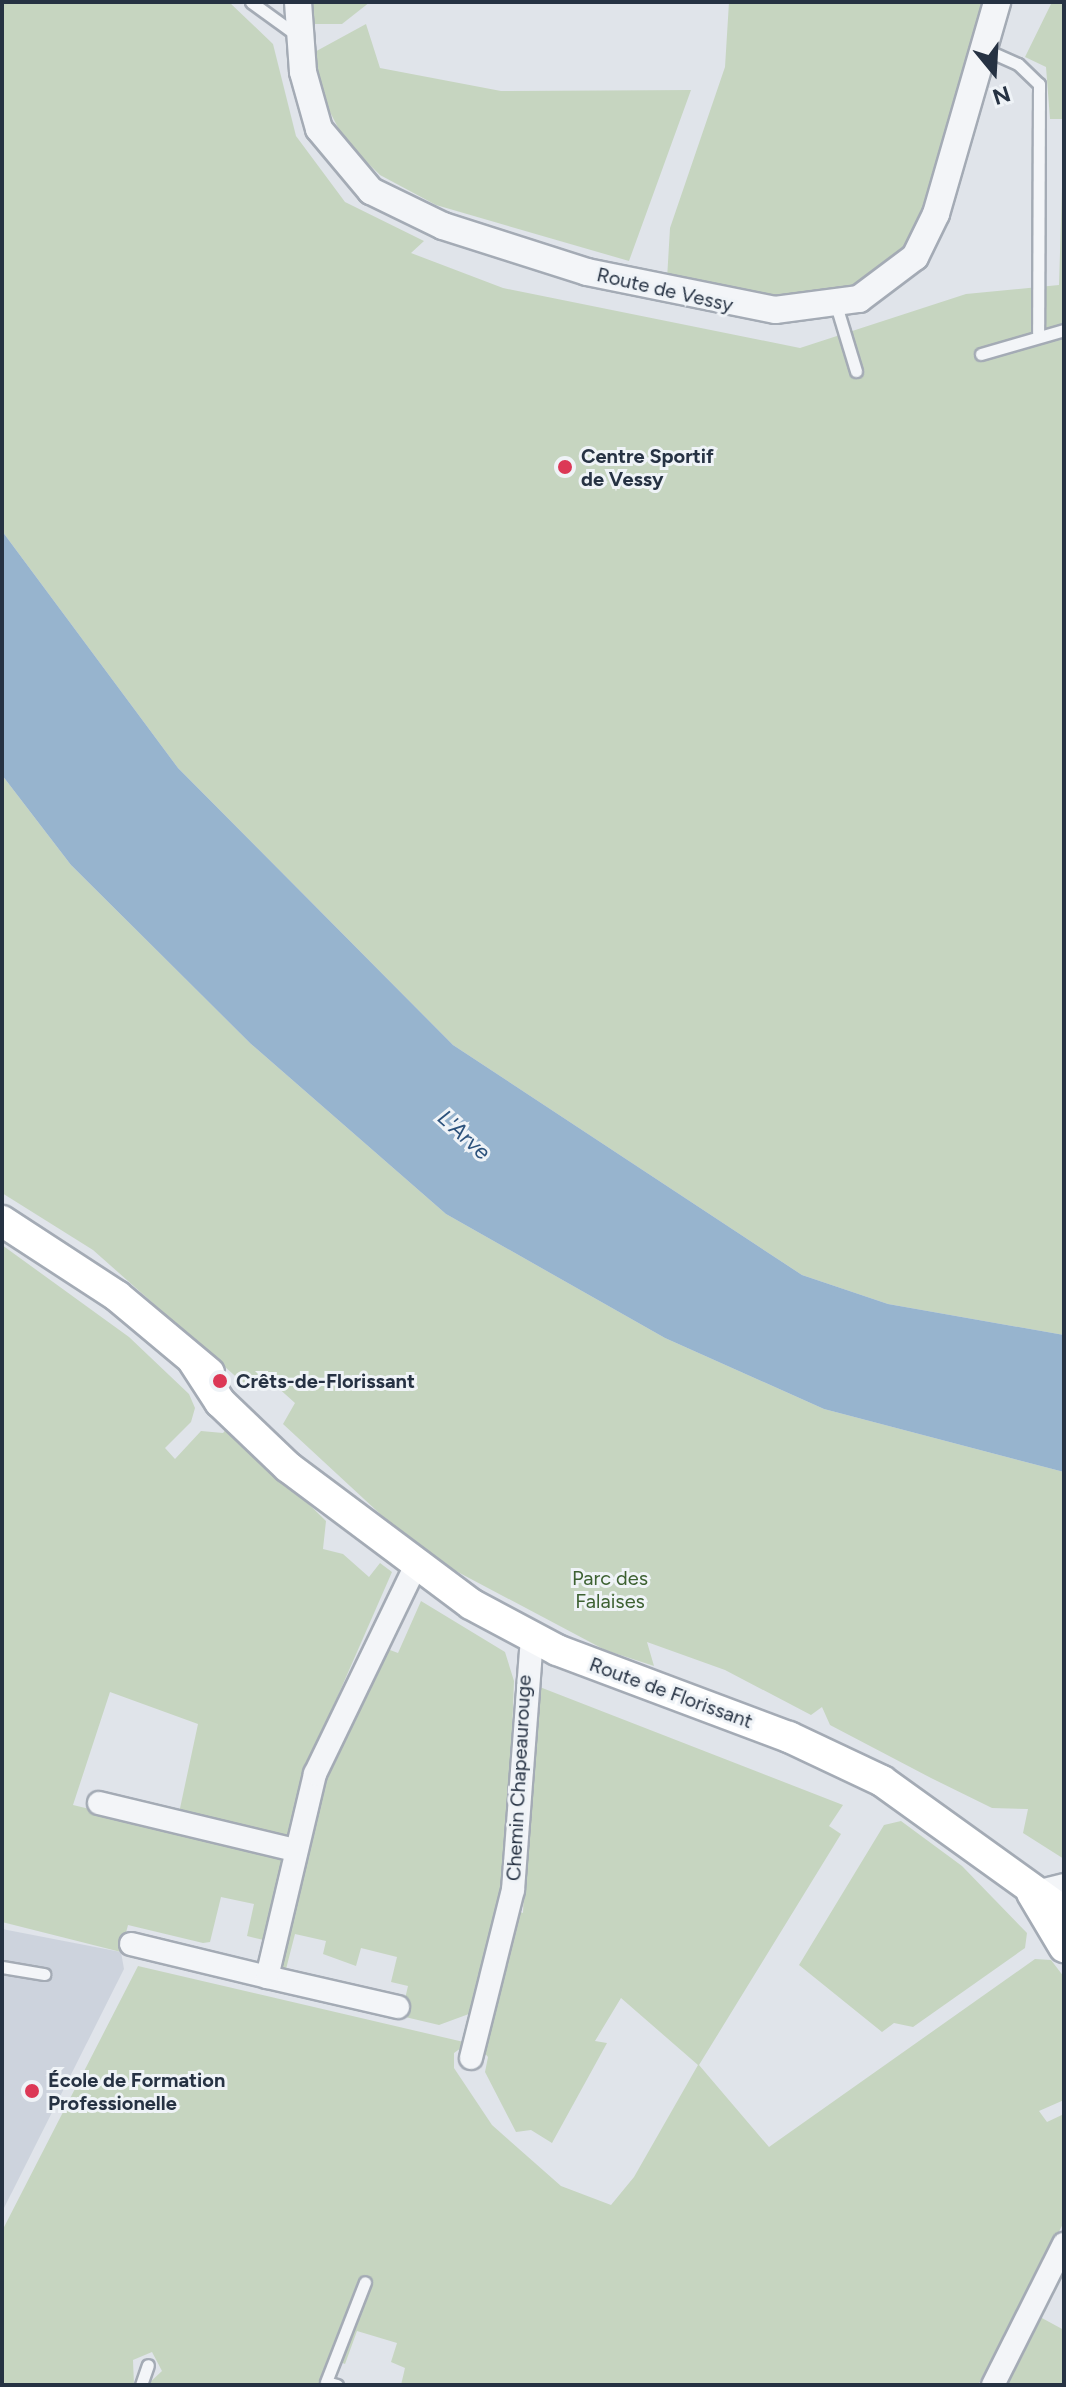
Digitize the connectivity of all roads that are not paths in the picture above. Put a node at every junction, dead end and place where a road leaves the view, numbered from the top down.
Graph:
1 (251, 2) edge
2 (298, 2) edge
3 (997, 2) edge
4 (298, 36) junction
5 (984, 49) junction
6 (836, 305) junction
7 (1064, 330) edge
8 (1038, 332) junction
9 (981, 354) dead end
10 (856, 371) dead end
11 (2, 1221) edge
12 (415, 1567) junction
13 (532, 1638) junction
14 (99, 1803) dead end
15 (295, 1850) junction
16 (1064, 1885) edge
17 (1032, 1893) junction
18 (1064, 1912) edge
19 (131, 1944) dead end
20 (1064, 1947) edge
21 (2, 1967) edge
22 (44, 1974) dead end
23 (267, 1977) junction
24 (398, 2007) dead end
25 (471, 2058) dead end
26 (1064, 2244) edge
27 (365, 2282) dead end
28 (148, 2365) dead end
29 (141, 2385) edge
30 (337, 2385) edge
31 (993, 2385) edge

1 - 4 lane
2 - 4 street, Route de Vessy
3 - 5 street, Route de Vessy
4 - 6 street, Route de Vessy
5 - 6 street, Route de Vessy
5 - 8 lane
6 - 10 lane
7 - 8 lane
8 - 9 lane
11 - 12 main road, Route de Florissant
12 - 13 main road, Route de Florissant
12 - 15 street
13 - 17 main road, Route de Florissant
13 - 25 street, Chemin Chapeaurouge
14 - 15 street
15 - 23 street
16 - 17 street
17 - 18 main road, Route de Florissant
17 - 20 main road, Route de Florissant
19 - 23 street
21 - 22 lane
23 - 24 street
26 - 31 street
27 - 30 lane
28 - 29 lane

